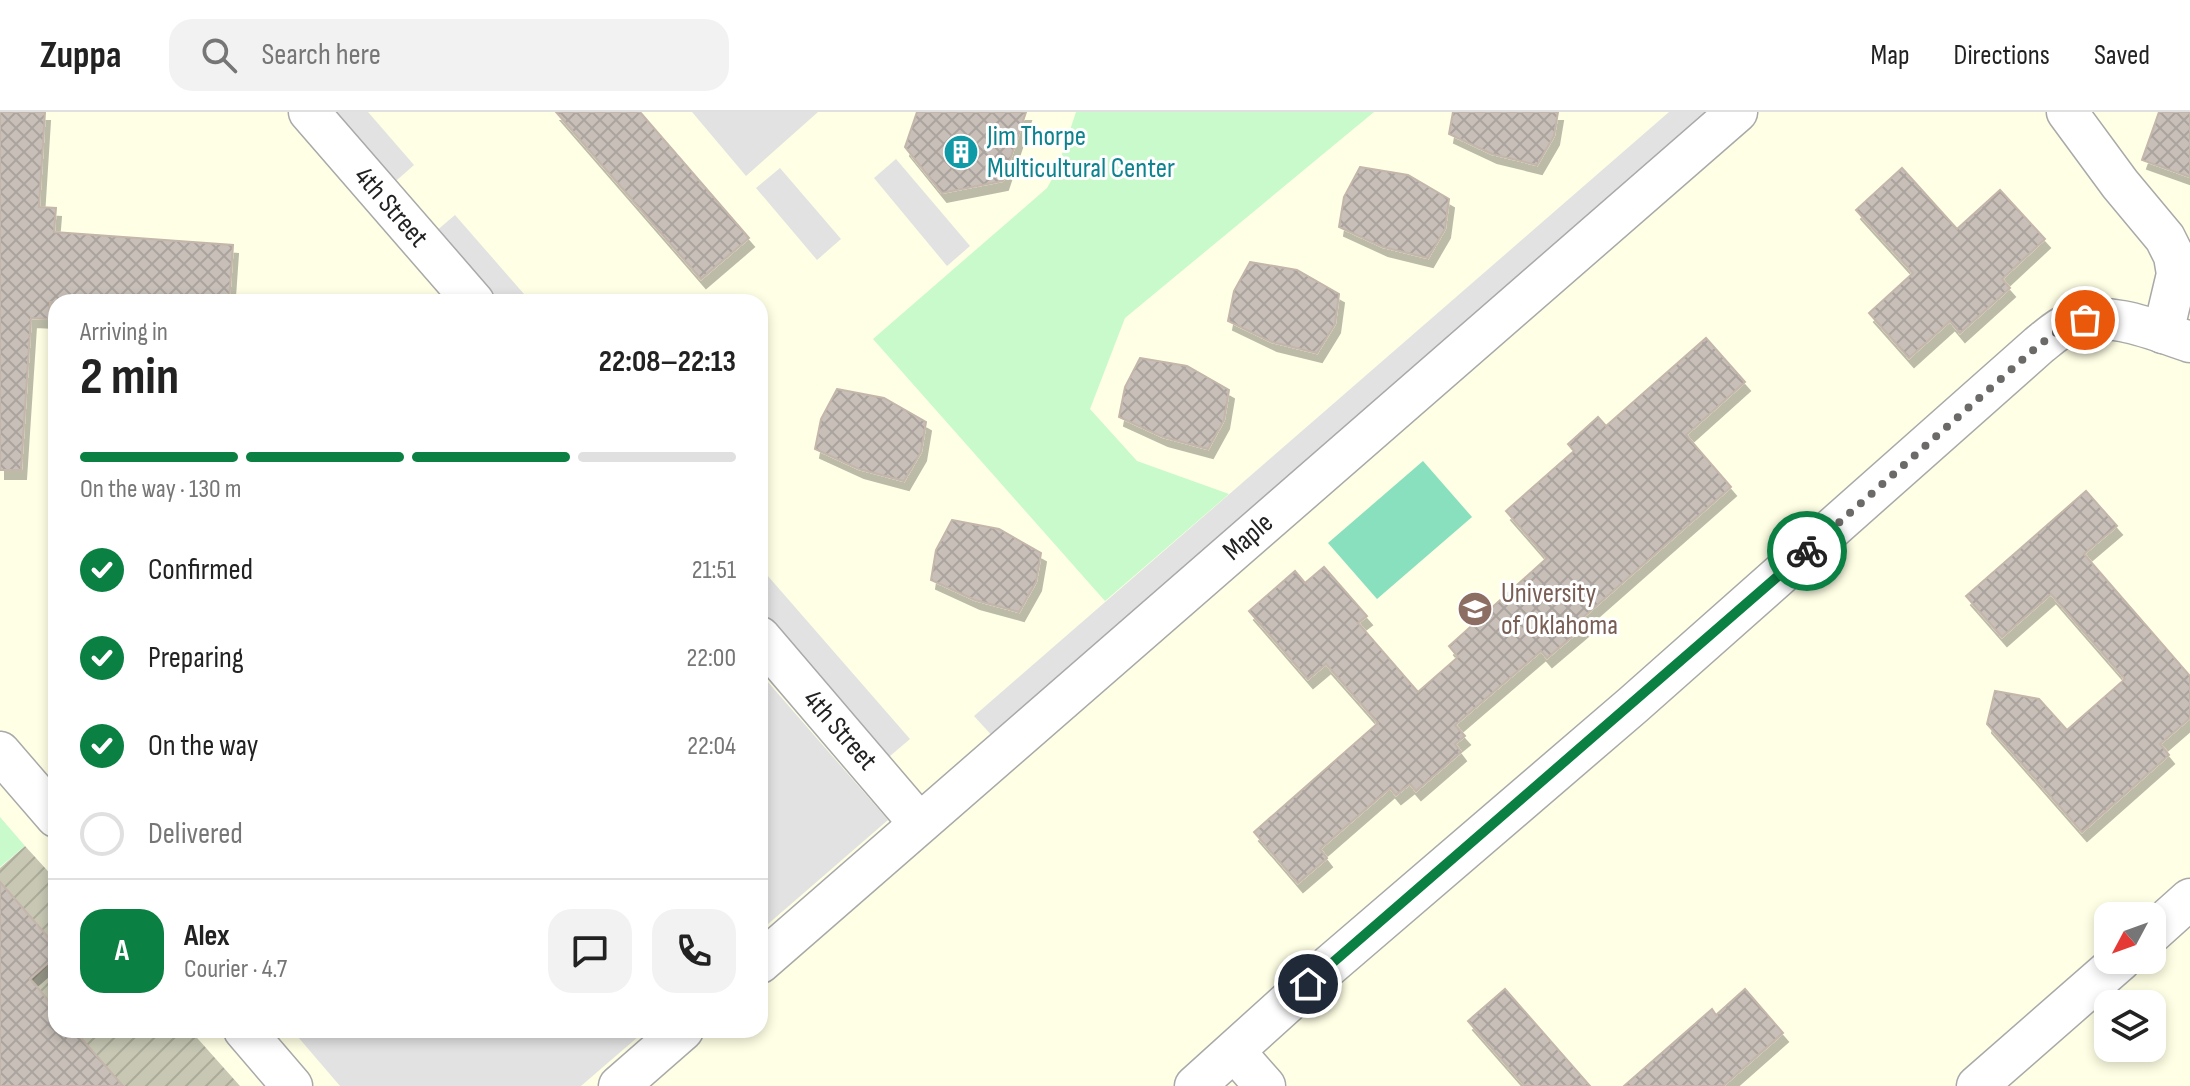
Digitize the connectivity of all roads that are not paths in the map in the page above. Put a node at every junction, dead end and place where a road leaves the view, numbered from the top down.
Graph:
1 (309, 112) edge
2 (1737, 112) edge
3 (2067, 112) edge
4 (467, 294) edge
5 (2176, 338) edge
6 (768, 646) edge
7 (0, 752) edge
8 (48, 808) edge
9 (919, 823) junction
10 (2190, 899) edge
11 (2166, 920) edge
12 (768, 956) edge
13 (2105, 974) edge
14 (251, 1038) edge
15 (674, 1038) edge
16 (1235, 1052) junction
17 (292, 1086) edge
18 (619, 1086) edge
19 (1195, 1086) edge
20 (1265, 1086) edge
21 (1977, 1086) edge

1 - 4 street, 4th Street
2 - 9 street, Maple
3 - 5 street
5 - 16 street
6 - 9 street, 4th Street
7 - 8 street
9 - 12 street, Maple
10 - 11 street
13 - 21 street
14 - 17 street
15 - 18 street
16 - 19 street
16 - 20 street

